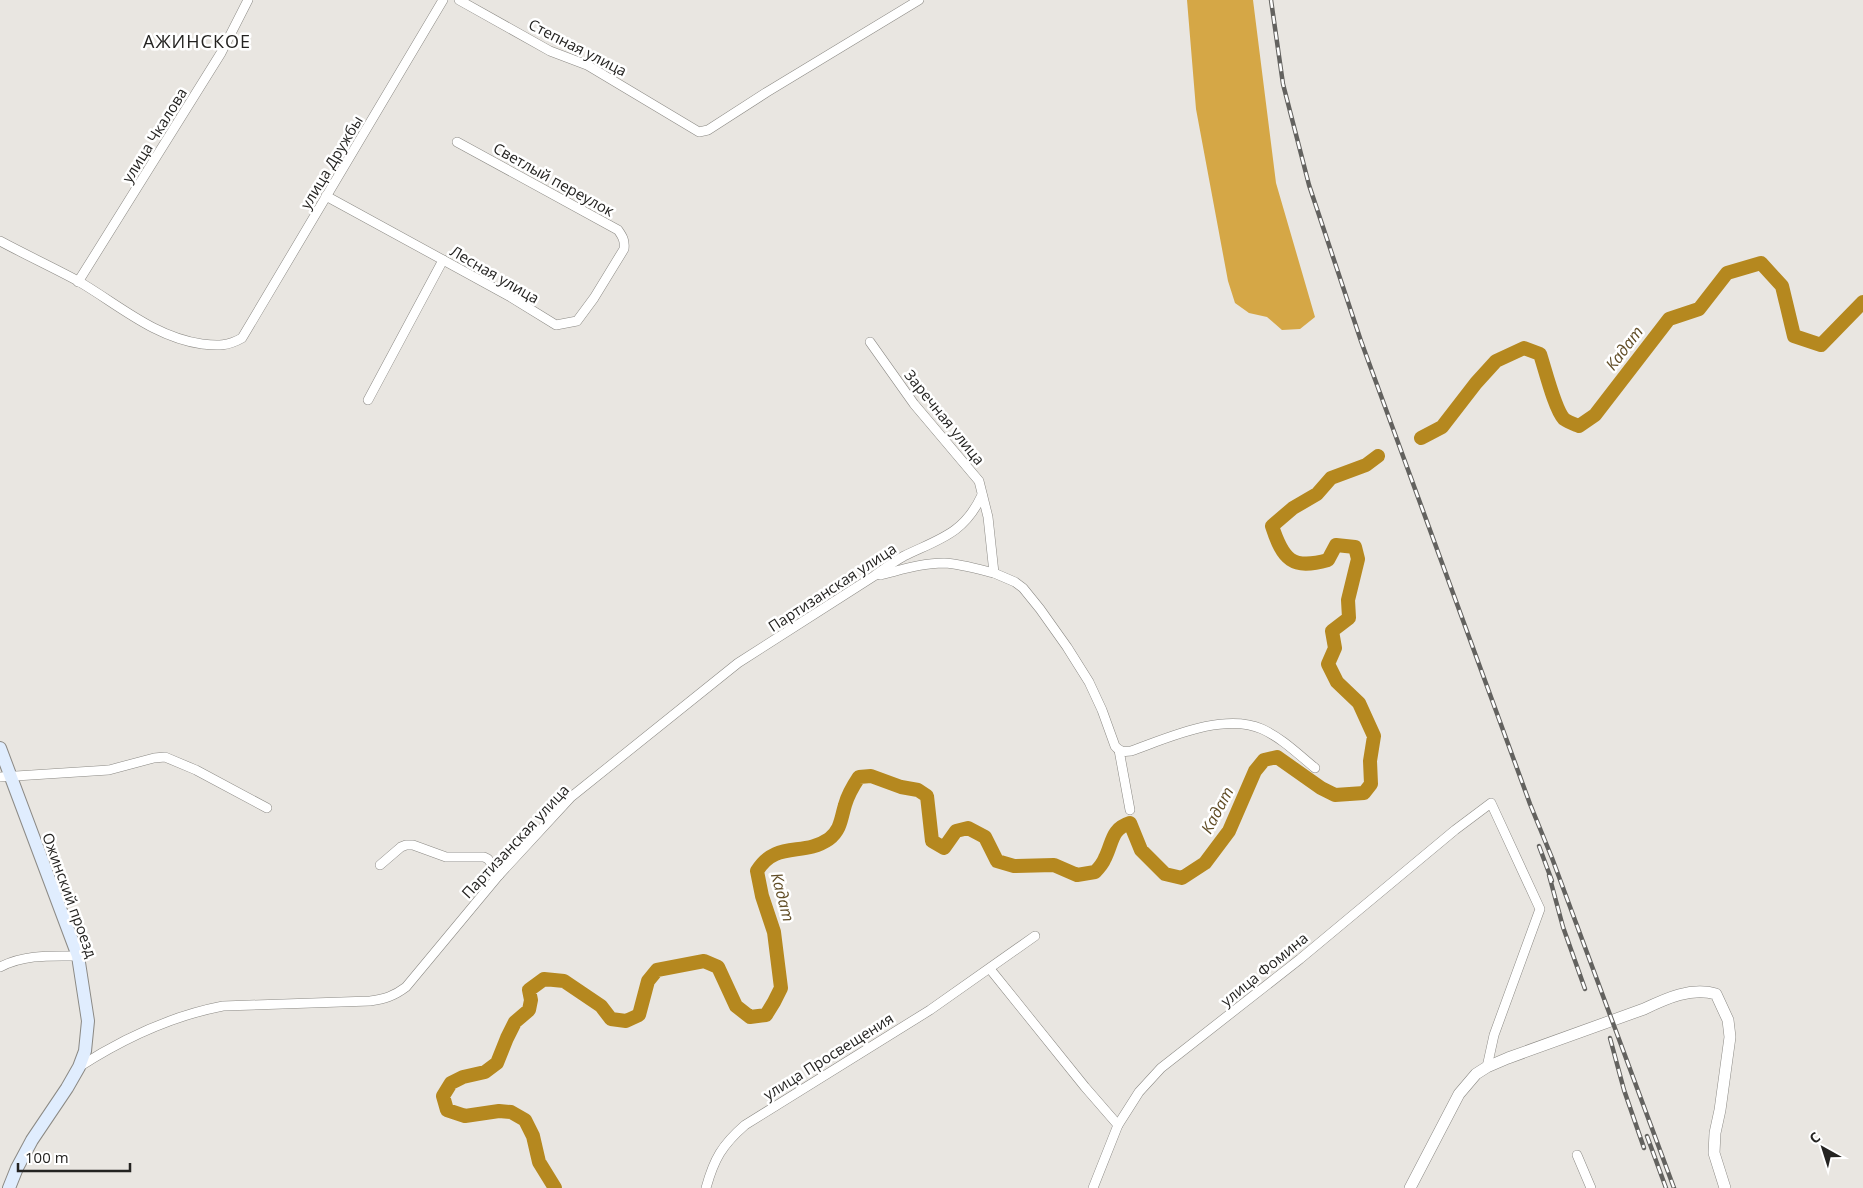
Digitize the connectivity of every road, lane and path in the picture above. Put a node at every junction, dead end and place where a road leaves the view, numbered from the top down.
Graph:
1 (248, 0) edge
2 (443, 0) edge
3 (459, 0) edge
4 (919, 0) edge
5 (457, 142) dead end
6 (326, 196) junction
7 (0, 241) edge
8 (624, 249) joint
9 (443, 260) junction
10 (78, 282) junction
11 (870, 342) dead end
12 (368, 400) dead end
13 (982, 495) junction
14 (994, 573) junction
15 (874, 576) junction
16 (0, 748) edge
17 (1119, 750) junction
18 (1315, 768) dead end
19 (5, 776) edge
20 (267, 808) dead end
21 (1130, 810) dead end
22 (380, 866) dead end
23 (499, 875) junction
24 (1035, 936) dead end
25 (78, 956) junction
26 (0, 967) edge
27 (990, 969) junction
28 (79, 1067) junction
29 (1487, 1067) junction
30 (1118, 1125) junction
31 (1577, 1156) dead end
32 (9, 1188) edge
33 (706, 1188) edge
34 (1094, 1188) edge
35 (1410, 1188) edge
36 (1591, 1188) edge
37 (1725, 1188) edge

1 - 10 street, улица Чкалова
2 - 6 street, улица Дружбы
3 - 4 street, Степная улица
5 - 8 street, Светлый переулок
6 - 9 street, Лесная улица
6 - 10 street, улица Дружбы
7 - 10 street
8 - 9 street, Лесная улица
9 - 12 street
11 - 13 street, Заречная улица
13 - 14 street, Заречная улица
13 - 15 street, Партизанская улица
14 - 15 street
14 - 17 street
15 - 23 street, Партизанская улица
16 - 19 main road, Ожинский проезд
17 - 18 street
17 - 21 street
19 - 20 street
19 - 25 main road, Ожинский проезд
22 - 23 street
23 - 28 street, Партизанская улица
24 - 27 street, улица Просвещения
25 - 26 street
25 - 28 main road, Ожинский проезд
27 - 30 street
27 - 33 street, улица Просвещения
28 - 32 main road, Ожинский проезд
29 - 30 street, улица Фомина
29 - 35 street
29 - 37 street
30 - 34 street, улица Фомина
31 - 36 street

